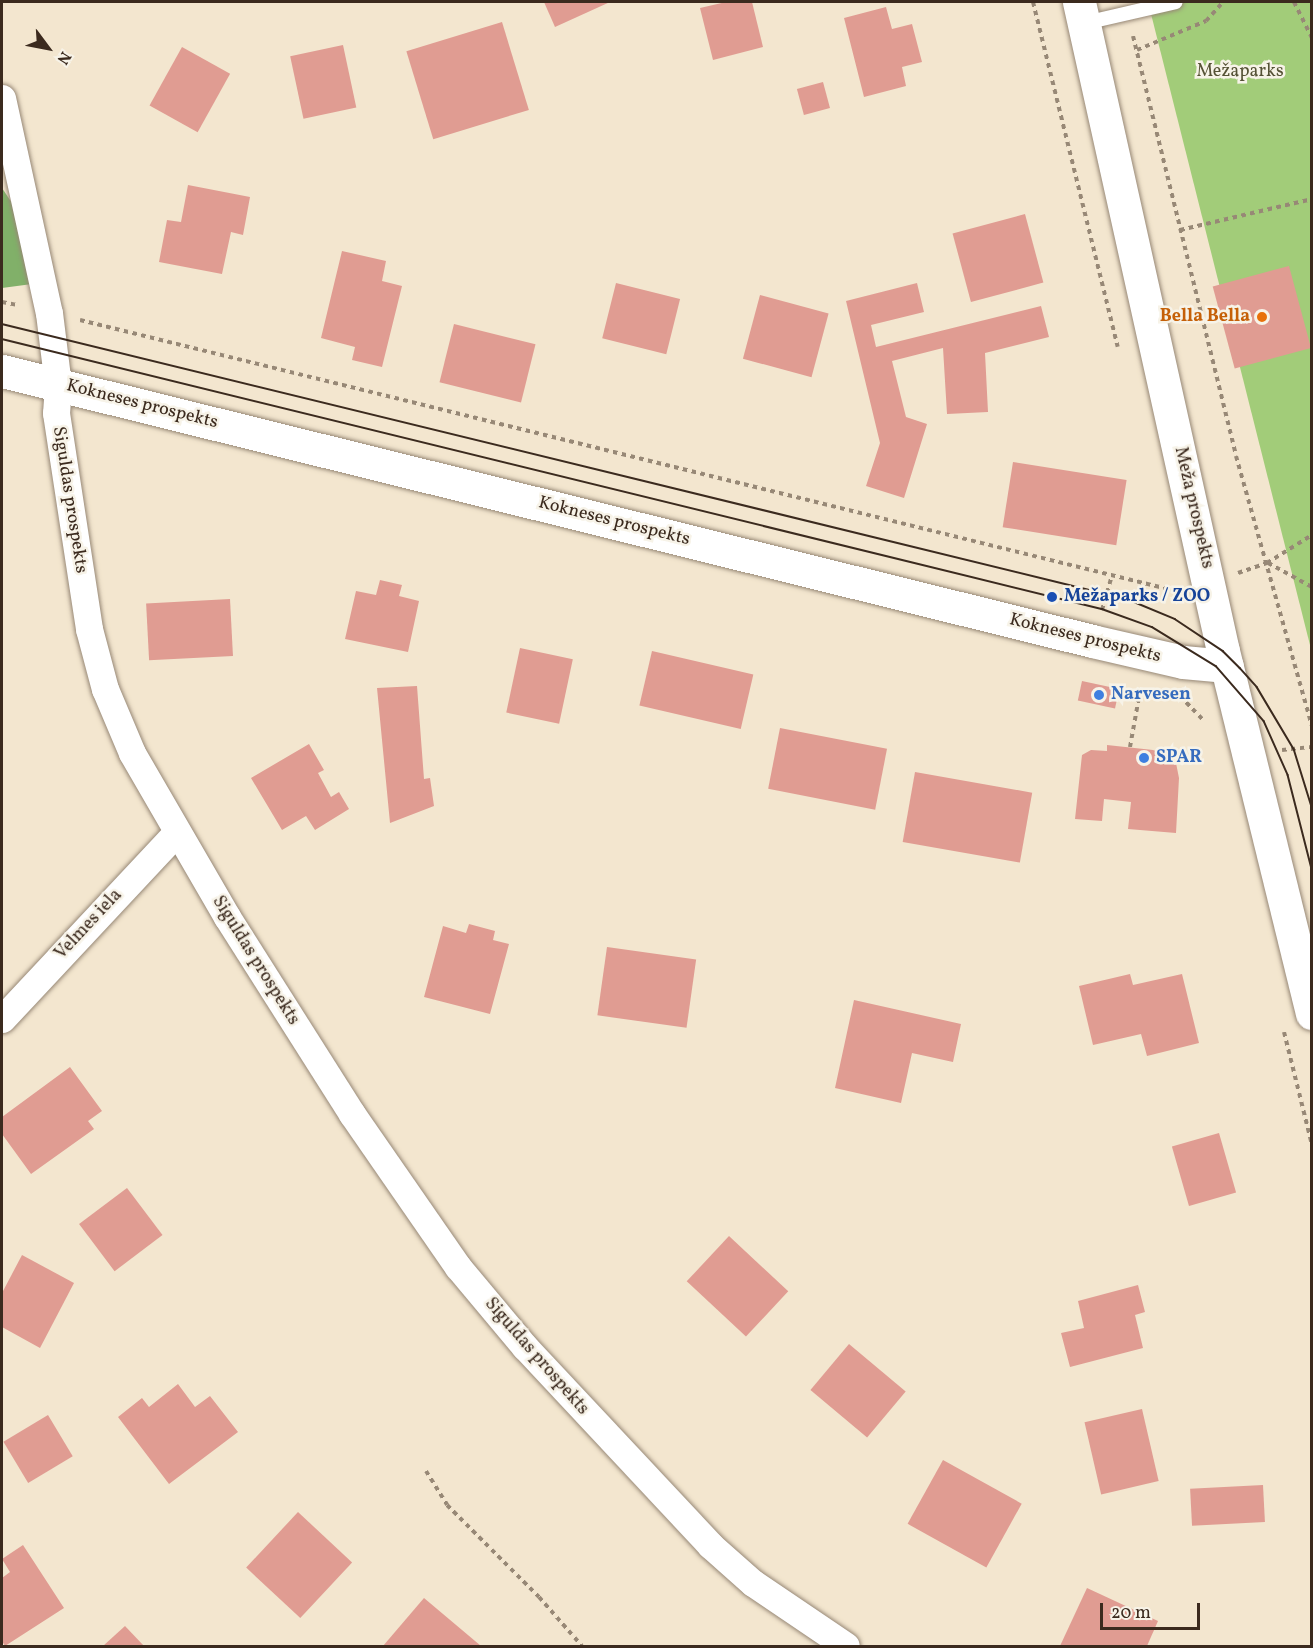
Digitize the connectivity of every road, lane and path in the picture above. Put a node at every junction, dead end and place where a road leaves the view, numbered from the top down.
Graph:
1 (1033, 2) edge
2 (1176, 2) edge
3 (1223, 2) edge
4 (1294, 2) edge
5 (1082, 12) edge
6 (1126, 14) junction
7 (1311, 38) edge
8 (1137, 50) junction
9 (2, 98) edge
10 (1311, 199) edge
11 (1180, 230) junction
12 (2, 302) edge
13 (49, 313) junction
14 (1119, 348) dead end
15 (2, 371) edge
16 (58, 385) junction
17 (1311, 535) edge
18 (1267, 563) junction
19 (1176, 580) dead end
20 (1210, 583) junction
21 (1311, 587) edge
22 (1179, 591) junction
23 (1227, 666) junction
24 (1151, 683) dead end
25 (1175, 693) dead end
26 (1311, 726) edge
27 (1208, 728) dead end
28 (1130, 747) dead end
29 (177, 832) junction
30 (1311, 1014) edge
31 (2, 1018) edge
32 (426, 1471) dead end
33 (582, 1647) edge
34 (846, 1647) edge

1 - 14 path
2 - 6 lane
3 - 8 path
4 - 7 path
5 - 6 lane
5 - 20 street, Meža prospekts
6 - 8 path
8 - 11 path
9 - 13 street, Siguldas prospekts
10 - 11 path
11 - 18 path
12 - 13 path
13 - 16 street, Siguldas prospekts
13 - 22 path
15 - 16 street, Kokneses prospekts
16 - 23 street, Kokneses prospekts
16 - 29 street, Siguldas prospekts
17 - 18 path
18 - 20 path
18 - 21 path
18 - 26 path
19 - 22 path
20 - 22 path
20 - 23 street, Meža prospekts
23 - 30 street, Meža prospekts
24 - 28 path
25 - 27 path
29 - 31 street, Velmes iela
29 - 34 street, Siguldas prospekts
32 - 33 path

